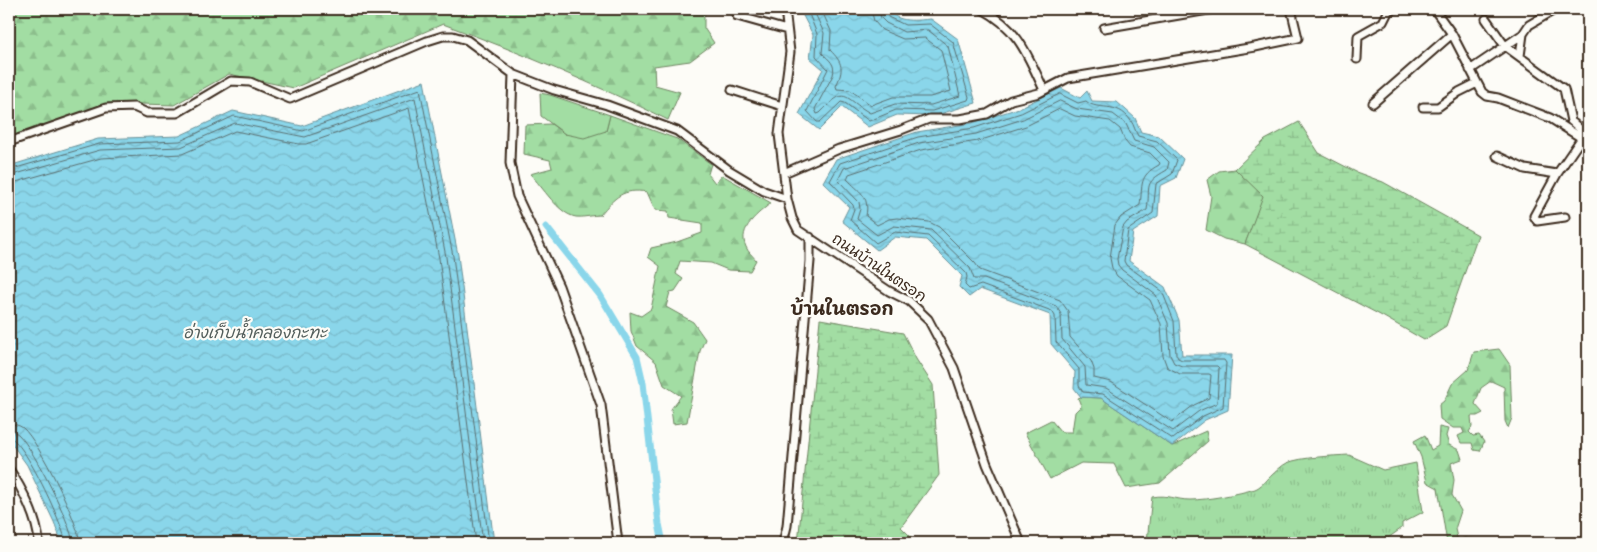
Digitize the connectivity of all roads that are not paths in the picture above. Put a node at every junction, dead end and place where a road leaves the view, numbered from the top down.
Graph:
1 (785, 9) edge
2 (982, 9) edge
3 (1214, 9) edge
4 (1291, 9) edge
5 (1394, 9) edge
6 (1434, 9) edge
7 (1556, 9) edge
8 (736, 16) dead end
9 (1486, 19) dead end
10 (1104, 28) dead end
11 (787, 30) junction
12 (1452, 34) junction
13 (1523, 34) junction
14 (1504, 46) junction
15 (1520, 56) junction
16 (1357, 59) dead end
17 (1470, 70) junction
18 (513, 74) junction
19 (1476, 83) junction
20 (732, 90) dead end
21 (1044, 90) junction
22 (1373, 103) dead end
23 (782, 106) junction
24 (1423, 107) dead end
25 (1585, 137) edge
26 (9, 142) edge
27 (1588, 142) edge
28 (1496, 156) dead end
29 (784, 173) junction
30 (1558, 174) junction
31 (787, 199) junction
32 (1565, 217) dead end
33 (810, 237) junction
34 (9, 469) edge
35 (39, 543) edge
36 (618, 543) edge
37 (783, 543) edge
38 (1021, 543) edge

1 - 11 street, ถนนบ้านในตรอก
2 - 21 street
3 - 10 street
4 - 21 street
5 - 16 street
6 - 12 street
7 - 13 street
8 - 11 street
9 - 14 street
11 - 23 street, ถนนบ้านในตรอก
12 - 17 street
12 - 22 street
13 - 14 street
13 - 15 street
14 - 15 street
14 - 17 street
15 - 25 street
17 - 19 street
18 - 26 street
18 - 31 street
18 - 36 street
19 - 24 street
19 - 25 street
20 - 23 street
21 - 29 street
23 - 29 street, ถนนบ้านในตรอก
25 - 27 street
25 - 30 street
28 - 30 street
29 - 31 street, ถนนบ้านในตรอก
30 - 32 street
31 - 33 street, ถนนบ้านในตรอก
33 - 37 street
33 - 38 street, ถนนบ้านในตรอก
34 - 35 street

